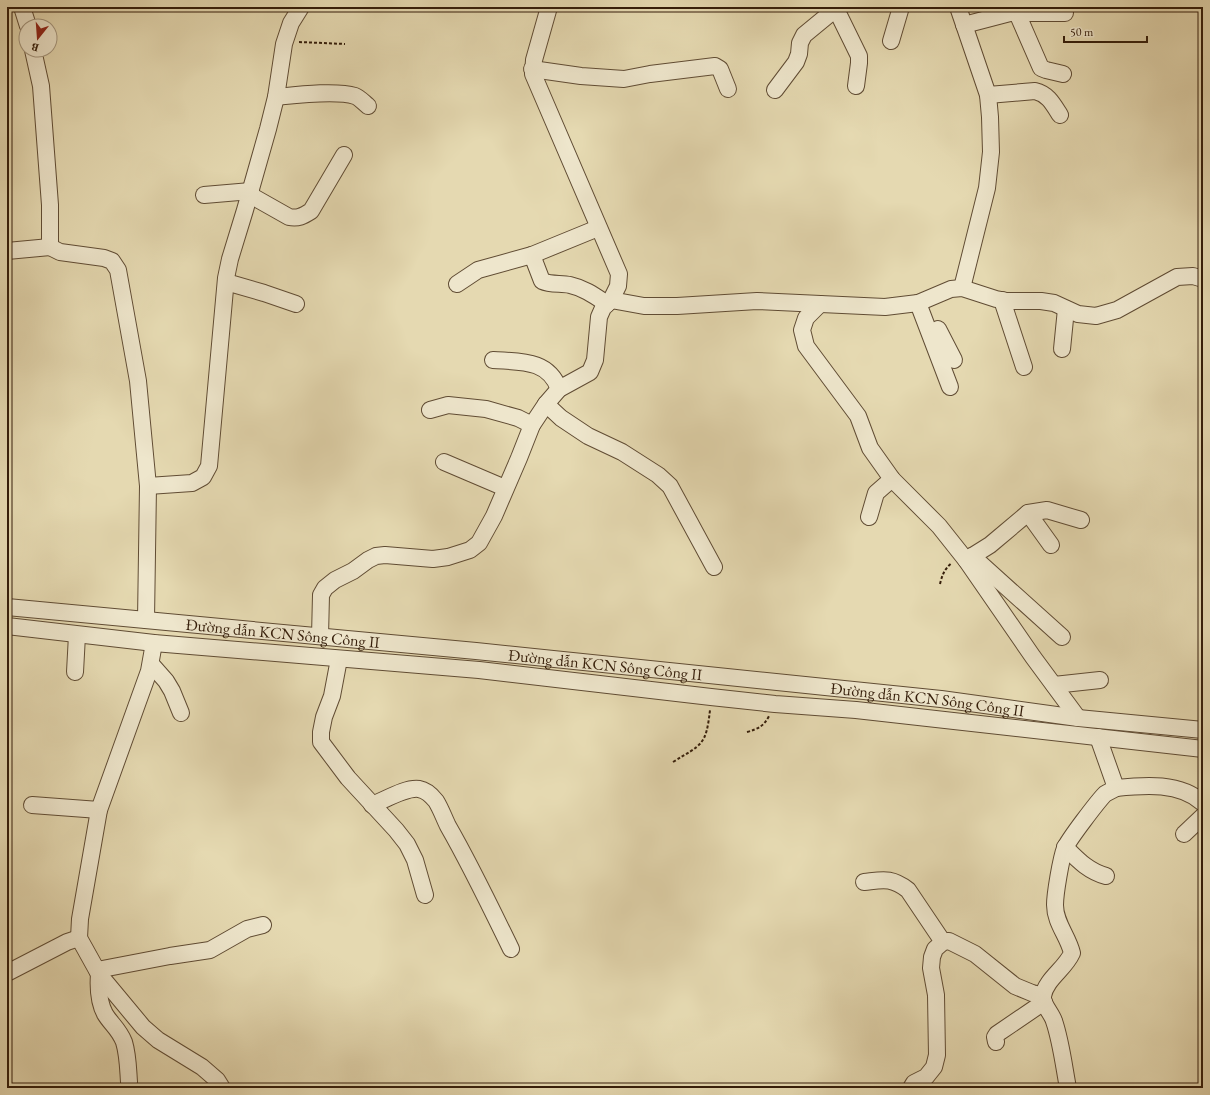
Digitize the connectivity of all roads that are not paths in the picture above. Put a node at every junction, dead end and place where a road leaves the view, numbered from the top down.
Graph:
1 (22, 7) edge
2 (301, 7) edge
3 (549, 7) edge
4 (902, 7) edge
5 (958, 7) edge
6 (837, 8) edge
7 (1017, 12) junction
8 (1065, 13) dead end
9 (25, 18) edge
10 (964, 25) junction
11 (891, 41) dead end
12 (35, 58) edge
13 (532, 69) junction
14 (1063, 74) dead end
15 (856, 86) dead end
16 (728, 89) dead end
17 (775, 90) dead end
18 (988, 95) junction
19 (276, 98) junction
20 (368, 106) dead end
21 (1060, 114) dead end
22 (344, 156) dead end
23 (250, 193) junction
24 (204, 195) dead end
25 (598, 228) junction
26 (50, 247) junction
27 (7, 251) edge
28 (532, 255) junction
29 (1203, 279) edge
30 (226, 282) junction
31 (457, 284) dead end
32 (962, 288) junction
33 (1002, 300) junction
34 (609, 302) junction
35 (920, 302) junction
36 (296, 304) dead end
37 (820, 304) junction
38 (1066, 309) junction
39 (1062, 349) dead end
40 (493, 360) dead end
41 (954, 360) dead end
42 (1024, 367) dead end
43 (950, 387) dead end
44 (559, 389) junction
45 (546, 404) junction
46 (430, 410) dead end
47 (532, 425) junction
48 (444, 462) dead end
49 (892, 479) junction
50 (148, 486) junction
51 (505, 488) junction
52 (1028, 513) junction
53 (869, 517) dead end
54 (1081, 520) dead end
55 (1050, 544) dead end
56 (967, 557) junction
57 (714, 567) dead end
58 (7, 607) edge
59 (146, 620) junction
60 (7, 626) edge
61 (77, 635) junction
62 (320, 636) junction
63 (1062, 637) dead end
64 (154, 643) junction
65 (339, 659) junction
66 (151, 664) junction
67 (75, 672) dead end
68 (1100, 680) dead end
69 (1054, 685) junction
70 (941, 699) junction
71 (181, 713) dead end
72 (1078, 718) junction
73 (939, 720) junction
74 (1203, 730) edge
75 (1098, 737) junction
76 (1203, 749) edge
77 (1116, 788) junction
78 (1203, 803) edge
79 (32, 805) dead end
80 (372, 805) junction
81 (99, 810) junction
82 (1203, 816) edge
83 (1184, 834) dead end
84 (1065, 847) junction
85 (1106, 876) dead end
86 (864, 882) dead end
87 (425, 895) dead end
88 (262, 925) dead end
89 (79, 938) junction
90 (943, 942) junction
91 (511, 950) dead end
92 (98, 972) junction
93 (7, 973) edge
94 (1044, 999) junction
95 (996, 1042) dead end
96 (129, 1082) dead end
97 (222, 1088) edge
98 (911, 1088) edge
99 (1068, 1088) edge

1 - 9 street
2 - 19 street
3 - 13 street
4 - 11 street
5 - 10 street
6 - 15 street
6 - 17 street
7 - 8 street
7 - 10 street
7 - 14 street
10 - 18 street
12 - 26 street
13 - 16 street
13 - 25 street
18 - 21 street
18 - 32 street
19 - 20 street
19 - 23 street
22 - 23 street
23 - 24 street
23 - 30 street
25 - 28 street
25 - 34 street
26 - 27 street
26 - 50 street
28 - 31 street
28 - 34 street
29 - 38 street
30 - 36 street
30 - 50 street
32 - 33 street
32 - 35 street
33 - 38 street
33 - 42 street
34 - 37 street
34 - 44 street
35 - 37 street
35 - 41 street
35 - 43 street
37 - 49 street
38 - 39 street
40 - 44 street
44 - 45 street
45 - 47 street
45 - 57 street
46 - 47 street
47 - 51 street
48 - 51 street
49 - 53 street
49 - 56 street
50 - 59 street
51 - 62 street
52 - 54 street
52 - 55 street
52 - 56 street
56 - 63 street
56 - 69 street
58 - 59 street, Đường dẫn KCN Sông Công II
59 - 62 street, Đường dẫn KCN Sông Công II
60 - 61 street, Đường dẫn KCN Sông Công II
61 - 64 street, Đường dẫn KCN Sông Công II
61 - 67 street
62 - 70 street, Đường dẫn KCN Sông Công II
64 - 65 street, Đường dẫn KCN Sông Công II
64 - 66 street
65 - 73 street, Đường dẫn KCN Sông Công II
65 - 80 street
66 - 71 street
66 - 81 street
68 - 69 street
69 - 72 street
70 - 72 street, Đường dẫn KCN Sông Công II
70 - 73 street
72 - 74 street, Đường dẫn KCN Sông Công II
73 - 75 street, Đường dẫn KCN Sông Công II
75 - 76 street, Đường dẫn KCN Sông Công II
75 - 77 street
77 - 78 street
77 - 84 street
79 - 81 street
80 - 87 street
80 - 91 street
81 - 89 street
82 - 83 street
84 - 85 street
84 - 94 street
86 - 90 street
88 - 92 street
89 - 92 street
89 - 93 street
90 - 94 street
90 - 98 street
92 - 96 street
92 - 97 street
94 - 95 street
94 - 99 street

